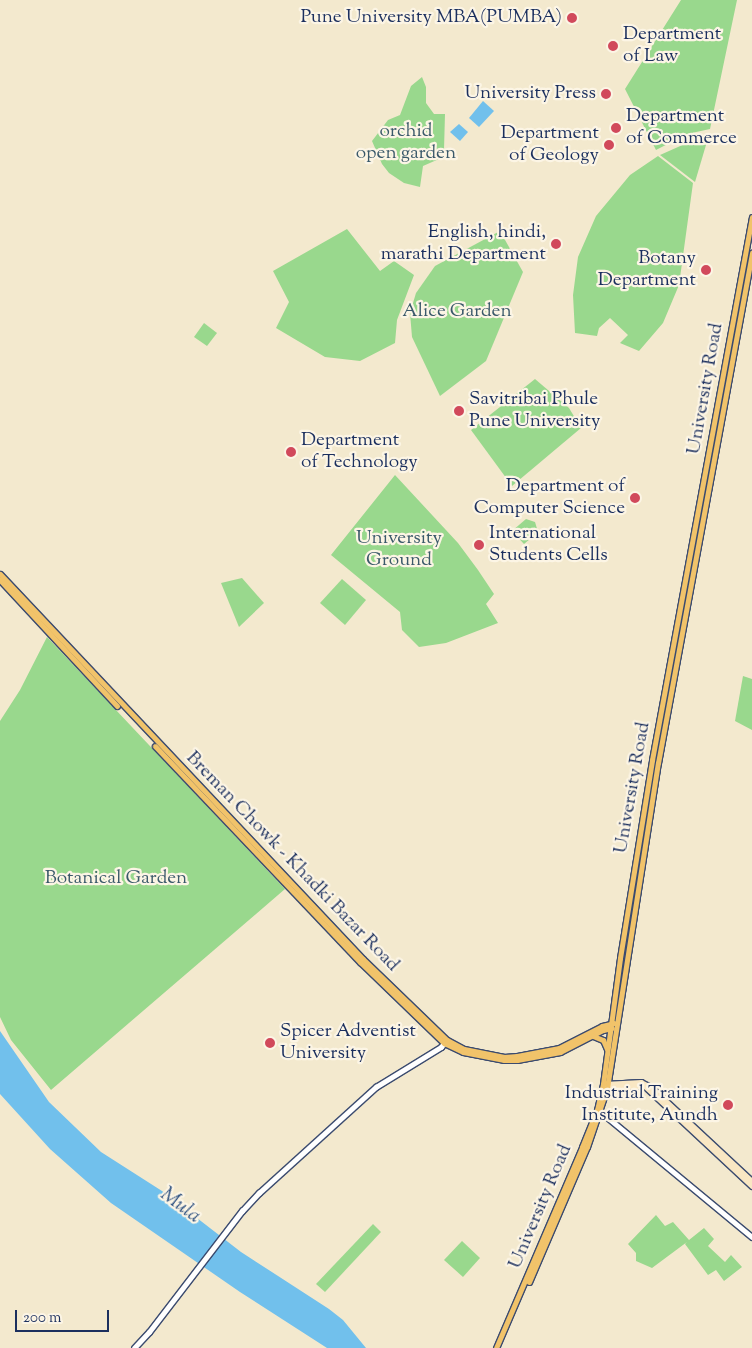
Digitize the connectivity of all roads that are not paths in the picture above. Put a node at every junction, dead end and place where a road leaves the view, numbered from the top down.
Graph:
1 (752, 217) edge
2 (752, 253) edge
3 (0, 574) edge
4 (0, 580) edge
5 (43, 625) junction
6 (612, 1011) junction
7 (614, 1025) junction
8 (599, 1028) junction
9 (593, 1036) junction
10 (446, 1042) junction
11 (607, 1052) junction
12 (504, 1059) junction
13 (605, 1086) junction
14 (599, 1111) junction
15 (752, 1181) edge
16 (752, 1186) edge
17 (752, 1237) edge
18 (134, 1348) edge
19 (496, 1348) edge
20 (500, 1348) edge

1 - 6 main road, University Road
2 - 7 main road, University Road
3 - 5 main road, Breman Chowk - Khadki Bazar Road
4 - 5 main road, Breman Chowk - Khadki Bazar Road
5 - 10 main road, Breman Chowk - Khadki Bazar Road
6 - 7 main road, University Road
6 - 8 main road
7 - 8 main road, Breman Chowk - Khadki Bazar Road
7 - 9 main road, Breman Chowk - Khadki Bazar Road
7 - 11 main road, University Road
7 - 13 main road, University Road
8 - 12 main road, Breman Chowk - Khadki Bazar Road
9 - 11 main road
9 - 12 main road, Breman Chowk - Khadki Bazar Road
10 - 12 main road, Breman Chowk - Khadki Bazar Road
10 - 18 street
11 - 13 main road, University Road
13 - 14 main road, University Road
13 - 15 main road
13 - 16 main road
14 - 17 street
14 - 19 main road, University Road
14 - 20 main road, University Road

